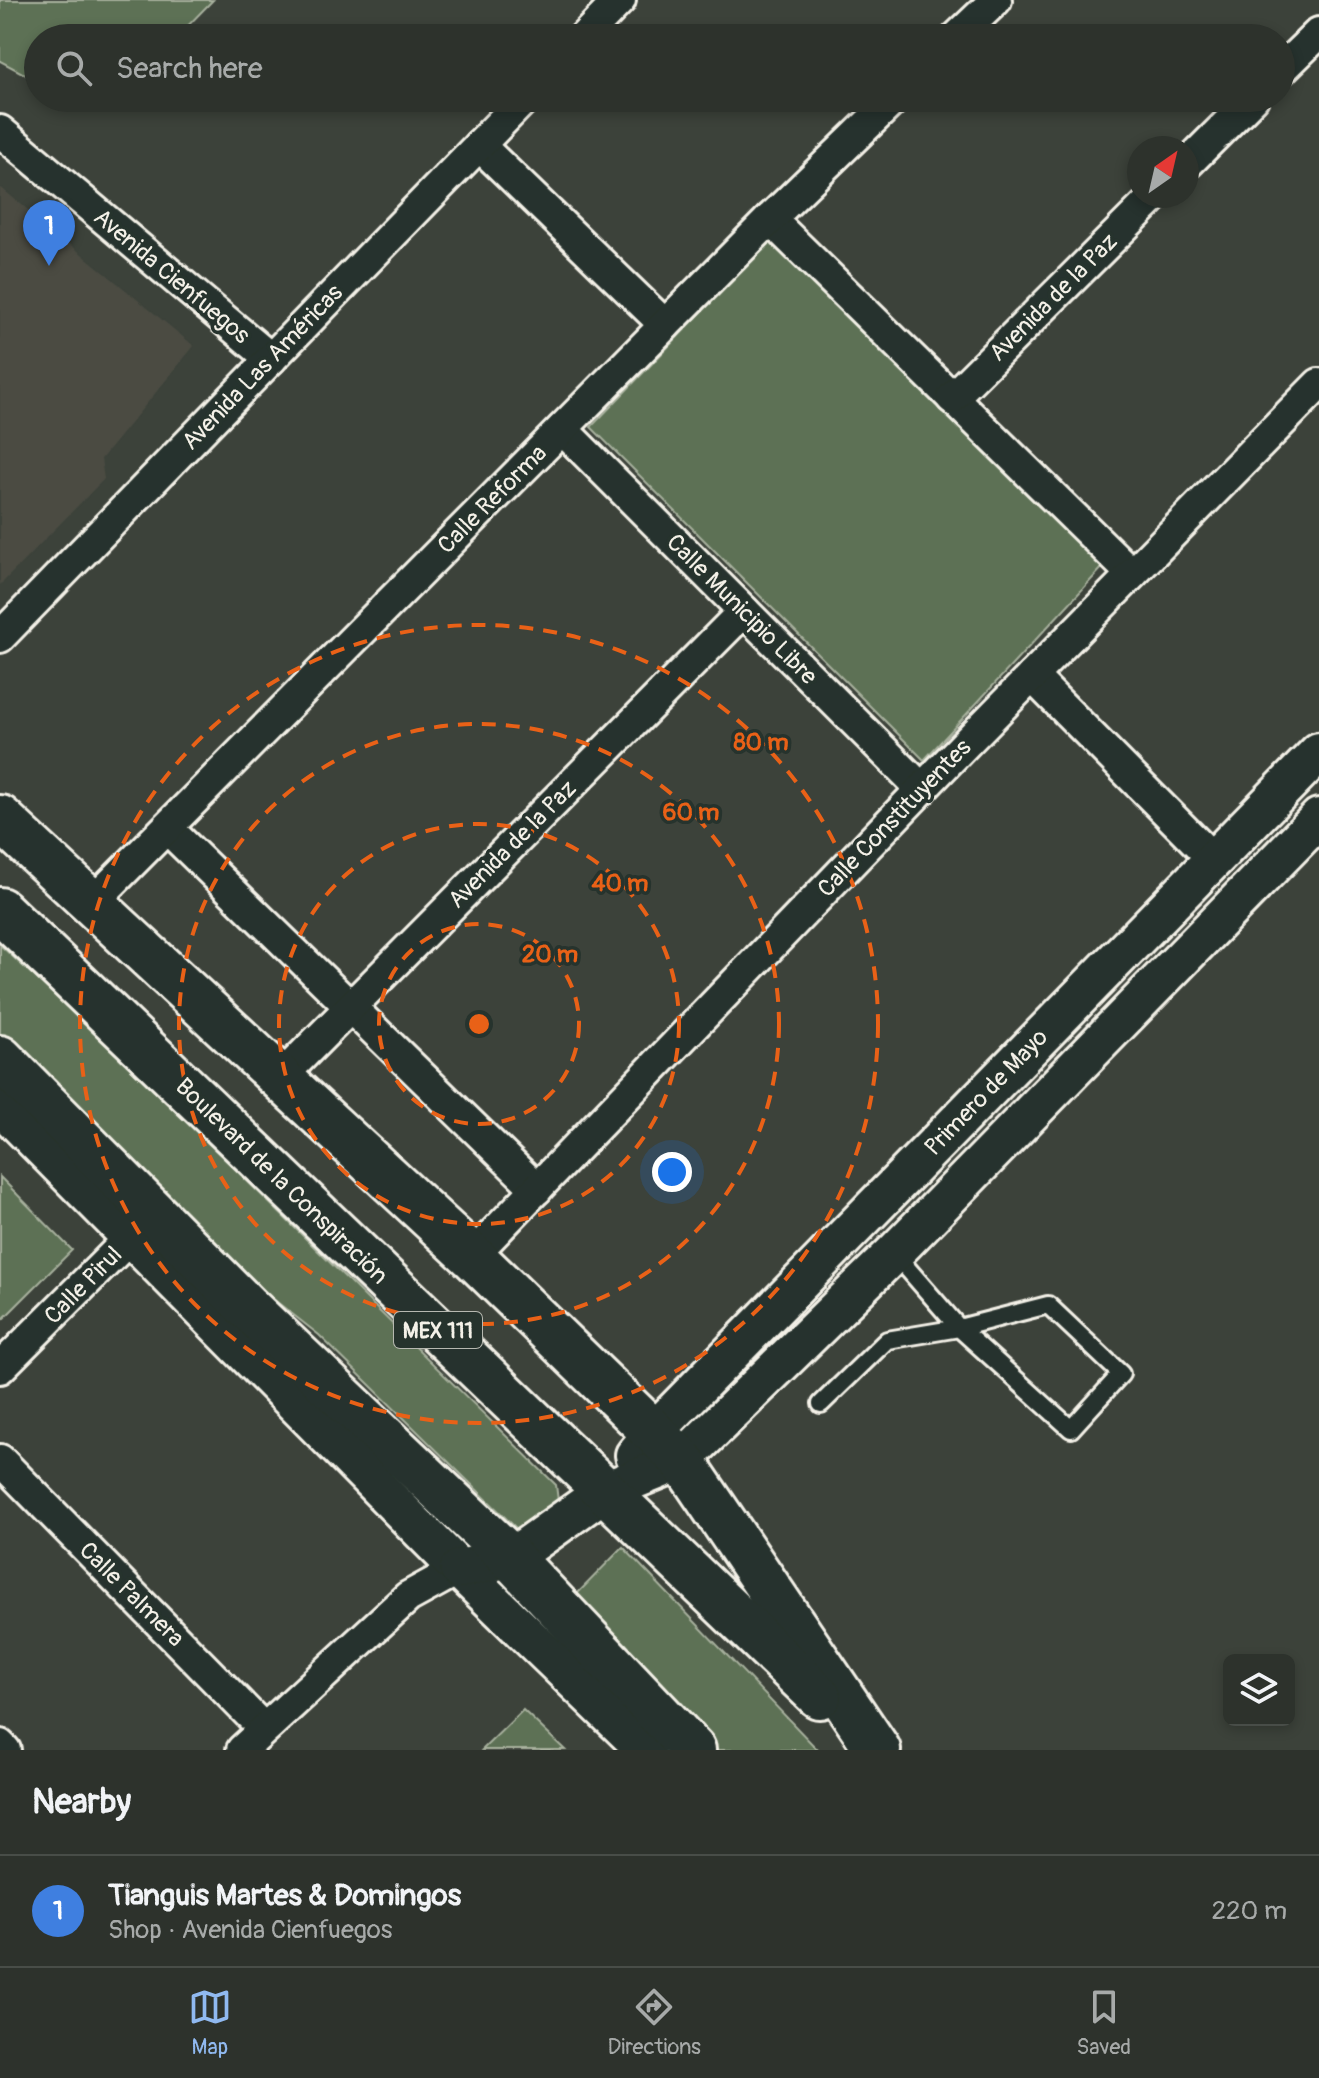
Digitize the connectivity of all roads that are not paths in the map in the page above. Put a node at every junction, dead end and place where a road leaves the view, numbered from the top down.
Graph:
1 (620, 0) edge
2 (996, 0) edge
3 (597, 24) edge
4 (971, 24) edge
5 (1319, 33) edge
6 (1295, 56) edge
7 (511, 112) edge
8 (881, 112) edge
9 (1239, 112) edge
10 (0, 131) edge
11 (479, 145) junction
12 (1199, 152) edge
13 (1143, 208) edge
14 (770, 219) junction
15 (665, 325) junction
16 (271, 359) junction
17 (1319, 384) edge
18 (952, 398) junction
19 (562, 429) junction
20 (1132, 574) junction
21 (744, 611) junction
22 (0, 637) edge
23 (1032, 676) junction
24 (1319, 752) edge
25 (922, 789) junction
26 (0, 818) edge
27 (1319, 818) edge
28 (167, 828) junction
29 (1214, 860) junction
30 (92, 903) junction
31 (0, 910) edge
32 (349, 1008) junction
33 (0, 1058) edge
34 (280, 1078) junction
35 (0, 1105) edge
36 (537, 1189) junction
37 (132, 1236) junction
38 (894, 1253) junction
39 (472, 1256) junction
40 (959, 1328) junction
41 (0, 1368) edge
42 (821, 1404) dead end
43 (668, 1446) junction
44 (0, 1460) edge
45 (605, 1491) junction
46 (511, 1558) junction
47 (459, 1569) junction
48 (264, 1729) junction
49 (0, 1745) edge
50 (5, 1750) edge
51 (242, 1750) edge
52 (646, 1750) edge
53 (693, 1750) edge
54 (877, 1750) edge

1 - 3 street
2 - 4 street
5 - 6 street
7 - 11 street, Avenida Las Américas
8 - 14 street, Calle Reforma
9 - 12 street
10 - 16 street, Avenida Cienfuegos
11 - 15 street
11 - 16 street, Avenida Las Américas
13 - 18 street, Avenida de la Paz
14 - 15 street, Calle Reforma
14 - 18 street
15 - 19 street, Calle Reforma
16 - 22 street, Avenida Las Américas
17 - 20 street, Calle Constituyentes
18 - 20 street
19 - 21 street, Calle Municipio Libre
19 - 28 street, Calle Reforma
20 - 23 street, Calle Constituyentes
21 - 25 street, Calle Municipio Libre
21 - 32 street, Avenida de la Paz
23 - 25 street, Calle Constituyentes
23 - 29 street
24 - 29 street, Primero de Mayo
25 - 36 street, Calle Constituyentes
26 - 30 main road
27 - 38 street, Primero de Mayo
28 - 30 street, Calle Reforma
28 - 32 street
29 - 43 street, Primero de Mayo
30 - 34 main road
31 - 45 main road, Boulevard de la Conspiración / MEX 111
32 - 34 street, Avenida de la Paz
32 - 36 street
33 - 46 main road
34 - 39 main road
35 - 37 street
36 - 39 street, Calle Constituyentes
37 - 41 street, Calle Pirul
37 - 47 street
38 - 40 lane
38 - 43 street, Primero de Mayo
39 - 43 main road
40 - 40 lane
40 - 42 lane
43 - 45 street
43 - 54 main road
44 - 48 street, Calle Palmera
45 - 46 street
45 - 54 main road, Boulevard de la Conspiración / MEX 111
46 - 47 street
46 - 53 main road
47 - 48 street
47 - 52 street
48 - 51 street
49 - 50 street

